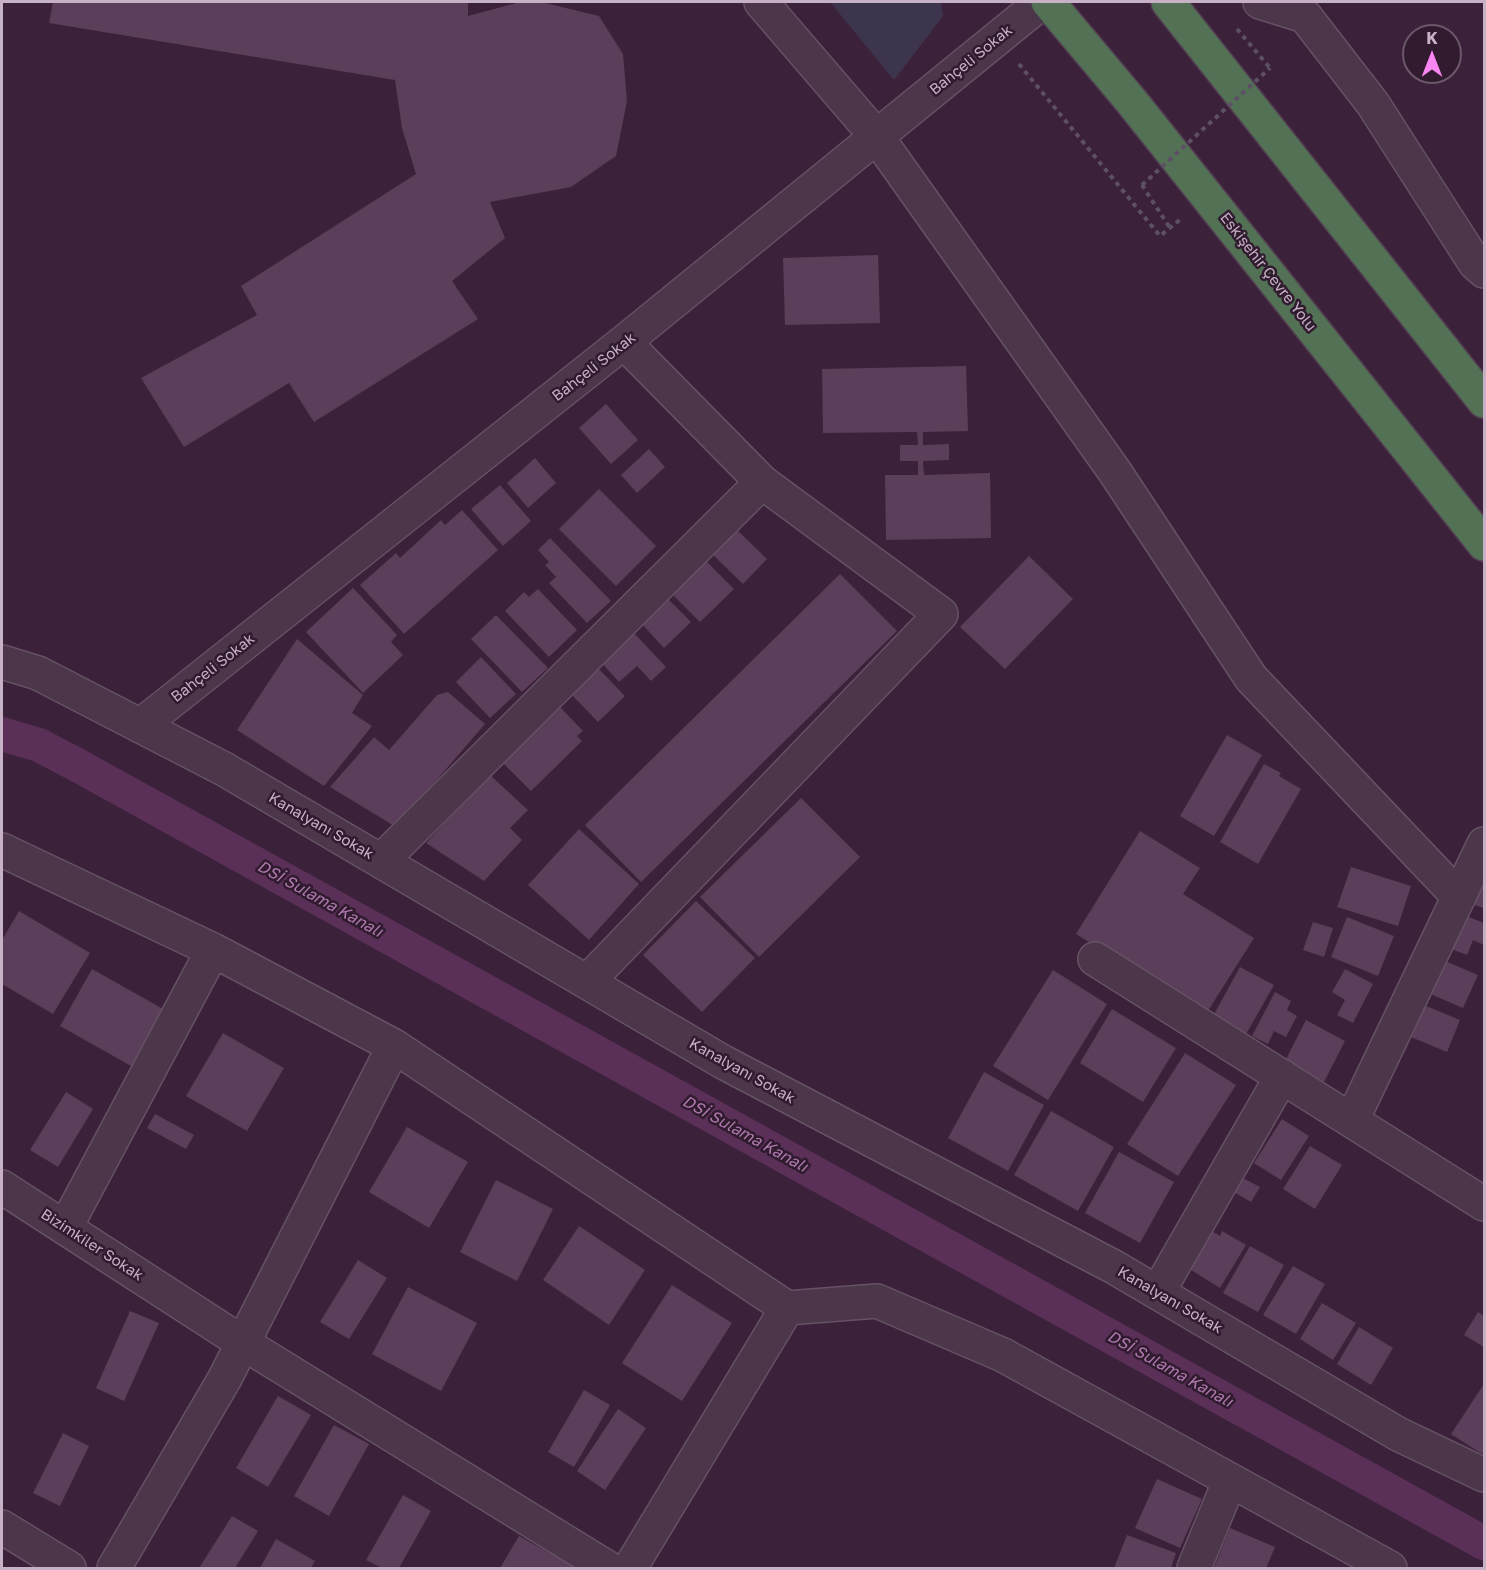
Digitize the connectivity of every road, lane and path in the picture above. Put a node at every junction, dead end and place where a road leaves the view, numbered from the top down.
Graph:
1 (762, 2) edge
2 (1042, 2) edge
3 (1048, 2) edge
4 (1168, 2) edge
5 (1260, 2) edge
6 (1231, 22) dead end
7 (998, 38) junction
8 (877, 138) junction
9 (1208, 197) junction
10 (1170, 228) junction
11 (1485, 271) edge
12 (624, 342) junction
13 (1485, 401) edge
14 (762, 482) junction
15 (1485, 544) edge
16 (2, 662) edge
17 (140, 726) junction
18 (1485, 844) edge
19 (2, 850) edge
20 (381, 861) junction
21 (1459, 897) junction
22 (213, 950) junction
23 (1095, 959) dead end
24 (587, 982) junction
25 (394, 1046) junction
26 (1282, 1076) junction
27 (1352, 1120) junction
28 (2, 1187) edge
29 (1485, 1204) edge
30 (65, 1228) junction
31 (1158, 1292) junction
32 (787, 1308) junction
33 (243, 1343) junction
34 (1485, 1475) edge
35 (1230, 1480) junction
36 (2, 1527) edge
37 (69, 1569) edge
38 (114, 1569) edge
39 (608, 1569) edge
40 (630, 1569) edge
41 (1194, 1569) edge
42 (1390, 1569) edge

1 - 8 street
2 - 7 street, Bahçeli Sokak
3 - 9 highway, Eskişehir Çevre Yolu
4 - 13 highway
5 - 11 street
6 - 10 path, bridge
7 - 8 street, Bahçeli Sokak
7 - 10 path
8 - 12 street, Bahçeli Sokak
8 - 21 street
9 - 10 path
9 - 15 highway, Eskişehir Çevre Yolu
12 - 14 street
12 - 17 street, Bahçeli Sokak
14 - 20 street
14 - 24 street
16 - 17 street, Kanalyanı Sokak
17 - 20 street, Kanalyanı Sokak
18 - 21 street
19 - 22 street
20 - 24 street, Kanalyanı Sokak
21 - 27 street
22 - 25 street
22 - 30 street
23 - 26 street
24 - 31 street, Kanalyanı Sokak
25 - 32 street
25 - 33 street
26 - 27 street
26 - 31 street
27 - 29 street
28 - 30 street, Bizimkiler Sokak
30 - 33 street, Bizimkiler Sokak
31 - 34 street, Kanalyanı Sokak
32 - 35 street
32 - 40 street
33 - 38 street
33 - 39 street, Bizimkiler Sokak
35 - 41 street
35 - 42 street
36 - 37 street

